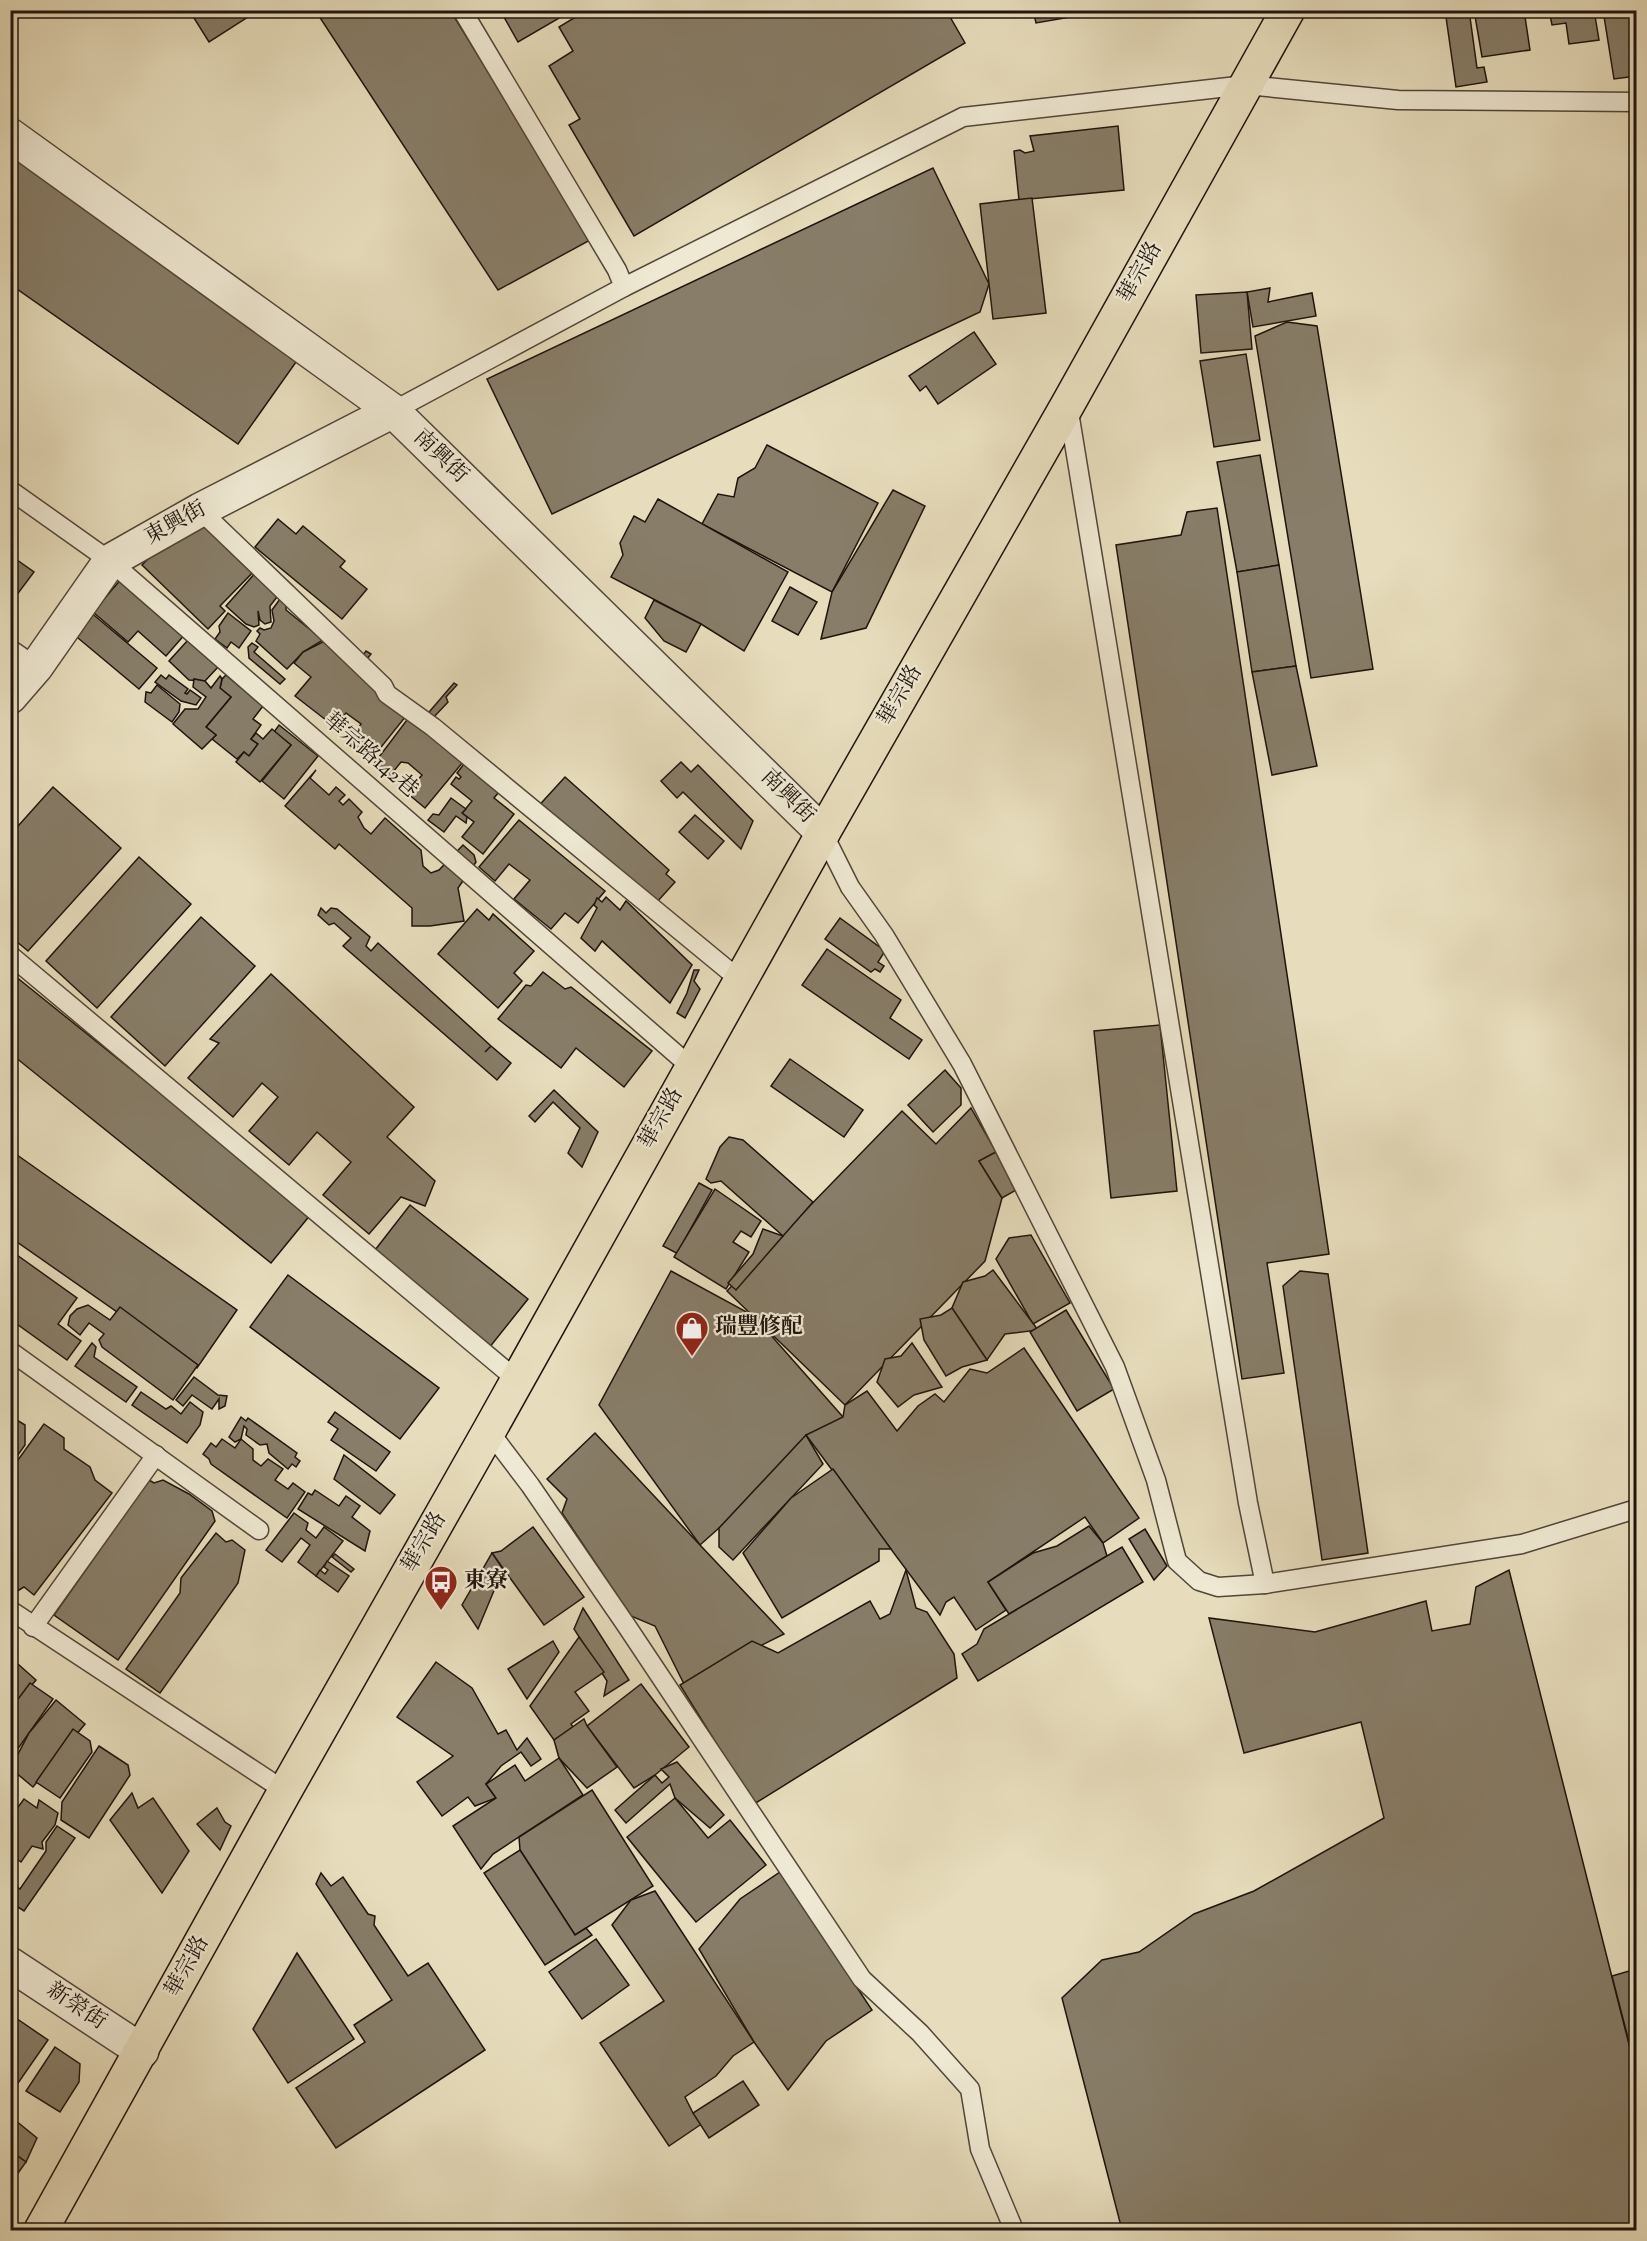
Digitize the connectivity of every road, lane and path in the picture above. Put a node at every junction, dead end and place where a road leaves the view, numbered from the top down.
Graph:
1 (462, 10) edge
2 (1288, 10) edge
3 (1246, 85) junction
4 (1636, 102) edge
5 (10, 135) edge
6 (624, 287) junction
7 (1068, 404) junction
8 (393, 411) junction
9 (10, 490) edge
10 (200, 510) junction
11 (110, 561) junction
12 (23, 658) edge
13 (10, 697) edge
14 (823, 832) junction
15 (10, 955) edge
16 (740, 980) junction
17 (691, 1067) junction
18 (10, 1351) edge
19 (517, 1380) junction
20 (489, 1431) junction
21 (156, 1455) junction
22 (1636, 1509) edge
23 (259, 1530) dead end
24 (1265, 1584) junction
25 (10, 1610) edge
26 (33, 1627) junction
27 (285, 1791) junction
28 (10, 1964) edge
29 (142, 2051) junction
30 (41, 2230) edge
31 (1014, 2230) edge

1 - 6 lane
2 - 3 main road, 華宗路
3 - 4 lane
3 - 6 lane
3 - 7 main road, 華宗路
5 - 8 street, 南興街
6 - 8 lane
7 - 14 main road, 華宗路
7 - 24 lane
8 - 10 street, 東興街
8 - 14 street, 南興街
9 - 11 lane, 華宗路142巷
10 - 11 street, 東興街
10 - 16 lane
11 - 12 street, 東興街
11 - 17 lane, 華宗路142巷
12 - 13 street, 東興街
14 - 16 main road, 華宗路
14 - 24 lane
15 - 19 lane
16 - 17 main road, 華宗路
17 - 19 main road, 華宗路
18 - 21 lane
19 - 20 main road, 華宗路
20 - 27 main road, 華宗路
20 - 31 lane
21 - 23 lane
21 - 26 lane
22 - 24 lane
25 - 26 lane
26 - 27 lane
27 - 29 main road, 華宗路
28 - 29 street, 新榮街
29 - 30 main road, 華宗路

